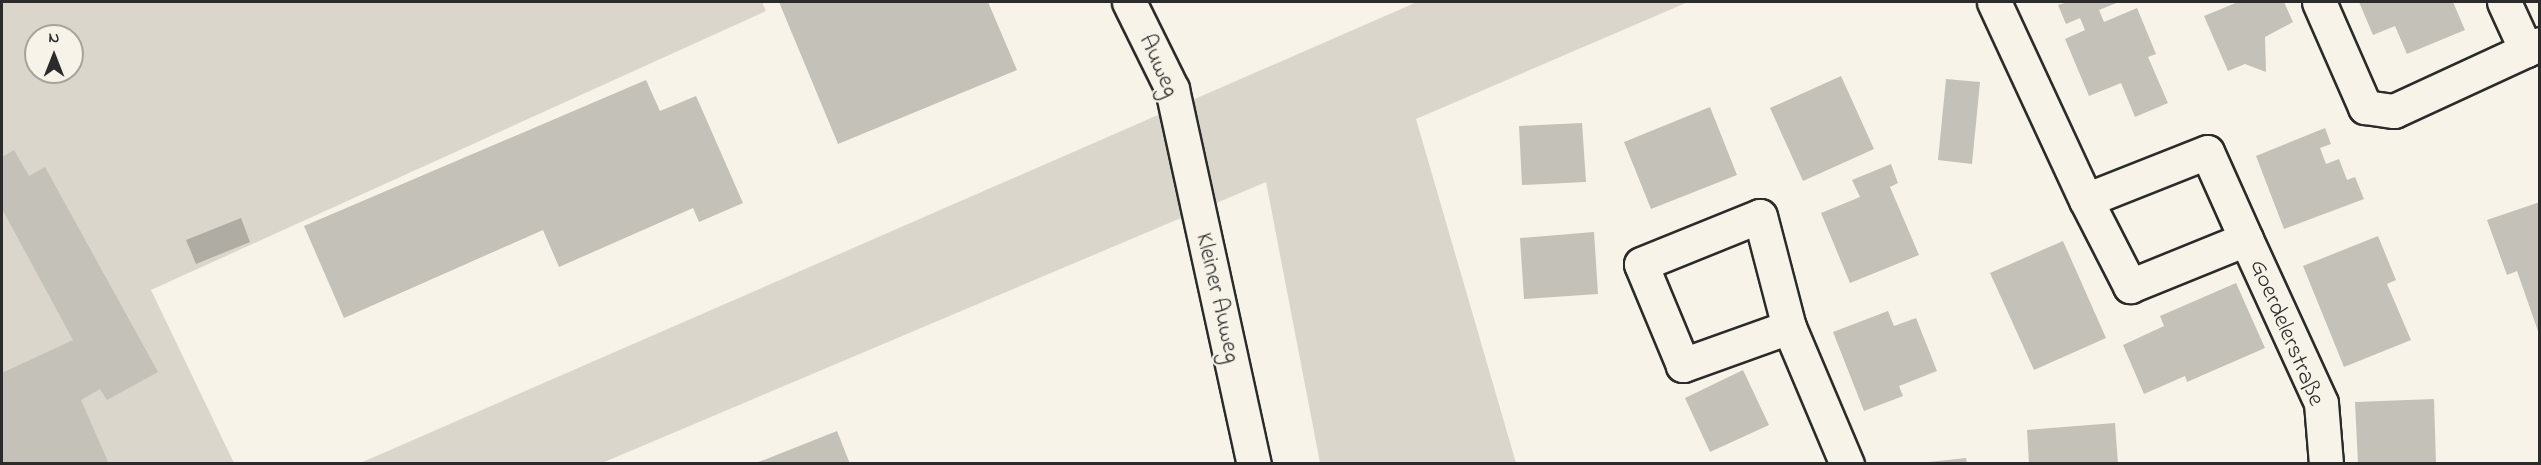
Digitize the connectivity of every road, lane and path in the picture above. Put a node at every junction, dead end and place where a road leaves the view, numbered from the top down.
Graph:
1 (1129, 2) edge
2 (1994, 2) edge
3 (2319, 2) edge
4 (2504, 2) edge
5 (2533, 47) edge
6 (1183, 132) joint
7 (2086, 200) junction
8 (2246, 239) junction
9 (1789, 327) junction
10 (1254, 464) edge
11 (1847, 464) edge
12 (2326, 464) edge

1 - 6 street, Auweg
2 - 7 street, Goerdelerstraße
3 - 5 street
4 - 5 street
6 - 10 street, Kleiner Auweg
7 - 8 street, Goerdelerstraße
7 - 8 street, Goerdelerstraße
8 - 12 street, Goerdelerstraße
9 - 9 street
9 - 11 street

